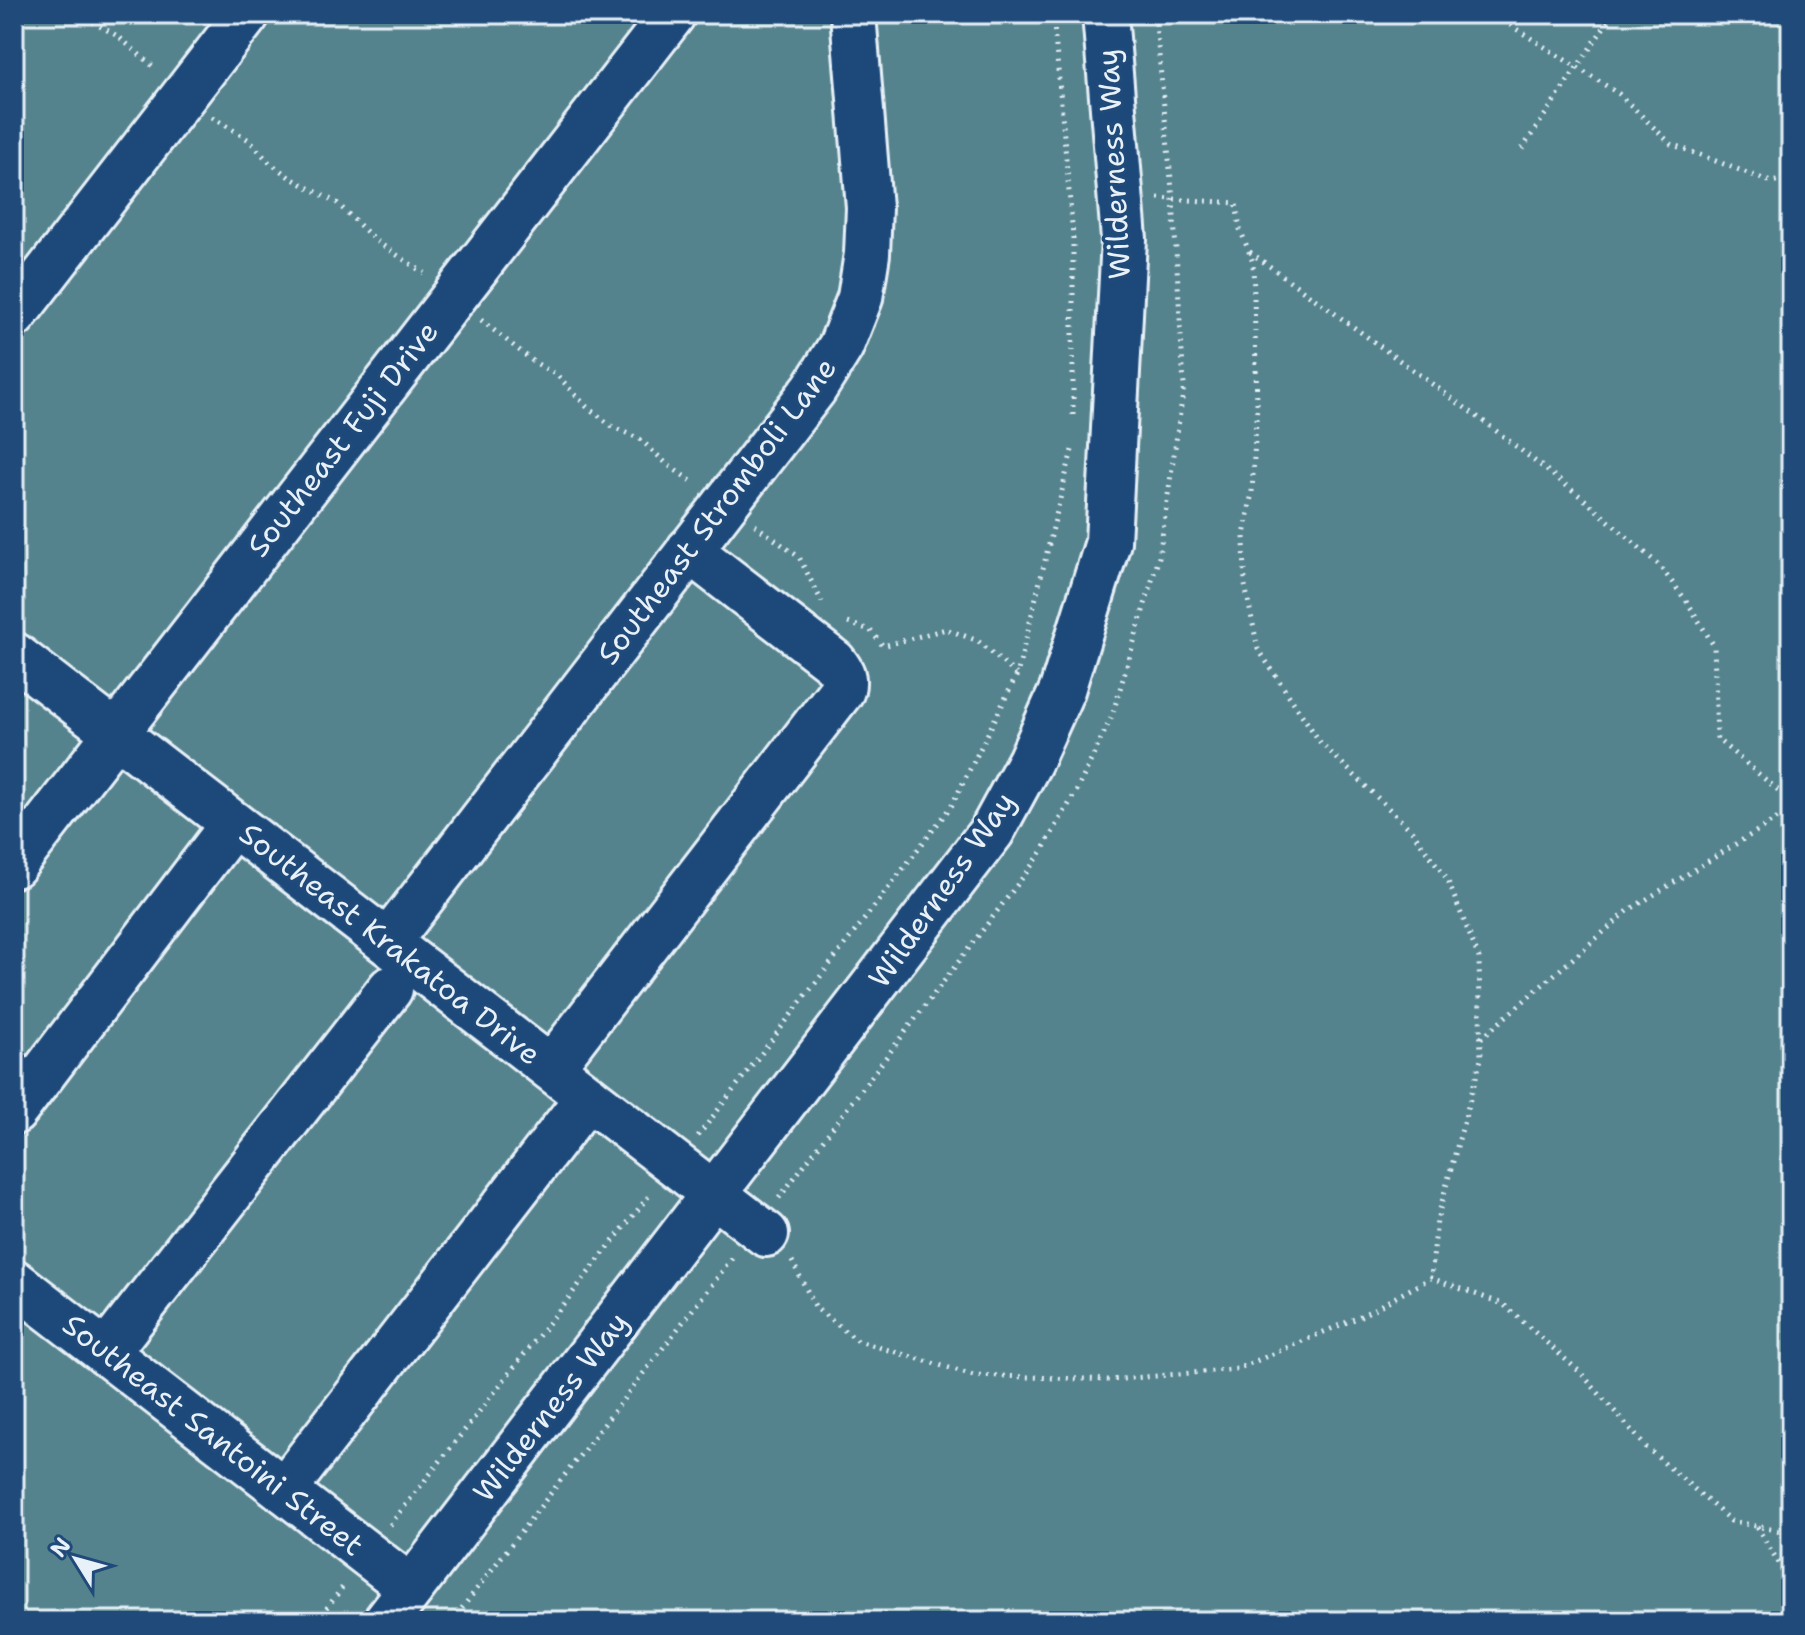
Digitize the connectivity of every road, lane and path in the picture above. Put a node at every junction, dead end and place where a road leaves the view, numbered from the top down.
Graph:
1 (79, 14) edge
2 (247, 14) edge
3 (673, 14) edge
4 (853, 14) edge
5 (1053, 14) edge
6 (1105, 14) edge
7 (1613, 14) edge
8 (1510, 25) dead end
9 (1577, 68) junction
10 (185, 94) junction
11 (1522, 149) dead end
12 (1791, 178) edge
13 (1120, 196) junction
14 (1250, 252) junction
15 (453, 297) junction
16 (14, 315) edge
17 (1073, 430) dead end
18 (1073, 445) dead end
19 (725, 504) junction
20 (689, 550) junction
21 (822, 603) dead end
22 (840, 620) dead end
23 (14, 655) edge
24 (1017, 675) junction
25 (116, 733) junction
26 (1791, 801) edge
27 (1791, 810) edge
28 (233, 824) junction
29 (14, 865) edge
30 (388, 942) junction
31 (390, 989) dead end
32 (1481, 1038) junction
33 (551, 1068) junction
34 (588, 1097) junction
35 (14, 1112) edge
36 (675, 1164) junction
37 (715, 1195) junction
38 (766, 1234) joint
39 (1431, 1278) junction
40 (14, 1282) edge
41 (106, 1353) junction
42 (284, 1490) junction
43 (1757, 1526) junction
44 (1791, 1533) edge
45 (367, 1555) junction
46 (1791, 1583) edge
47 (398, 1605) edge
48 (317, 1621) edge

1 - 10 path
2 - 10 street
3 - 15 street, Southeast Fuji Drive
4 - 19 street, Southeast Stromboli Lane
5 - 17 path
6 - 13 street, Wilderness Way
7 - 9 path
8 - 9 path
9 - 11 path
9 - 12 path
10 - 15 path
10 - 16 street
13 - 14 path
13 - 37 street, Wilderness Way
14 - 26 path
14 - 32 path
15 - 19 path
15 - 25 street, Southeast Fuji Drive
18 - 24 path
19 - 20 street, Southeast Stromboli Lane
19 - 21 path
20 - 30 street, Southeast Stromboli Lane
20 - 33 street
22 - 24 path
23 - 25 street, Southeast Krakatoa Drive
24 - 36 path
25 - 28 street, Southeast Krakatoa Drive
25 - 29 street, Southeast Fuji Drive
27 - 32 path
28 - 30 street, Southeast Krakatoa Drive
28 - 35 street
30 - 33 street, Southeast Krakatoa Drive
31 - 41 street
32 - 39 path
33 - 34 street, Southeast Krakatoa Drive
34 - 36 street, Southeast Krakatoa Drive
34 - 42 street
36 - 37 street, Southeast Krakatoa Drive
36 - 45 path
37 - 38 street, Southeast Krakatoa Drive
37 - 47 street, Wilderness Way
38 - 39 path
39 - 43 path
40 - 41 street, Southeast Santoini Street
41 - 42 street, Southeast Santoini Street
42 - 45 street, Southeast Santoini Street
43 - 44 path
43 - 46 path
45 - 47 street, Southeast Santoini Street
45 - 48 path

